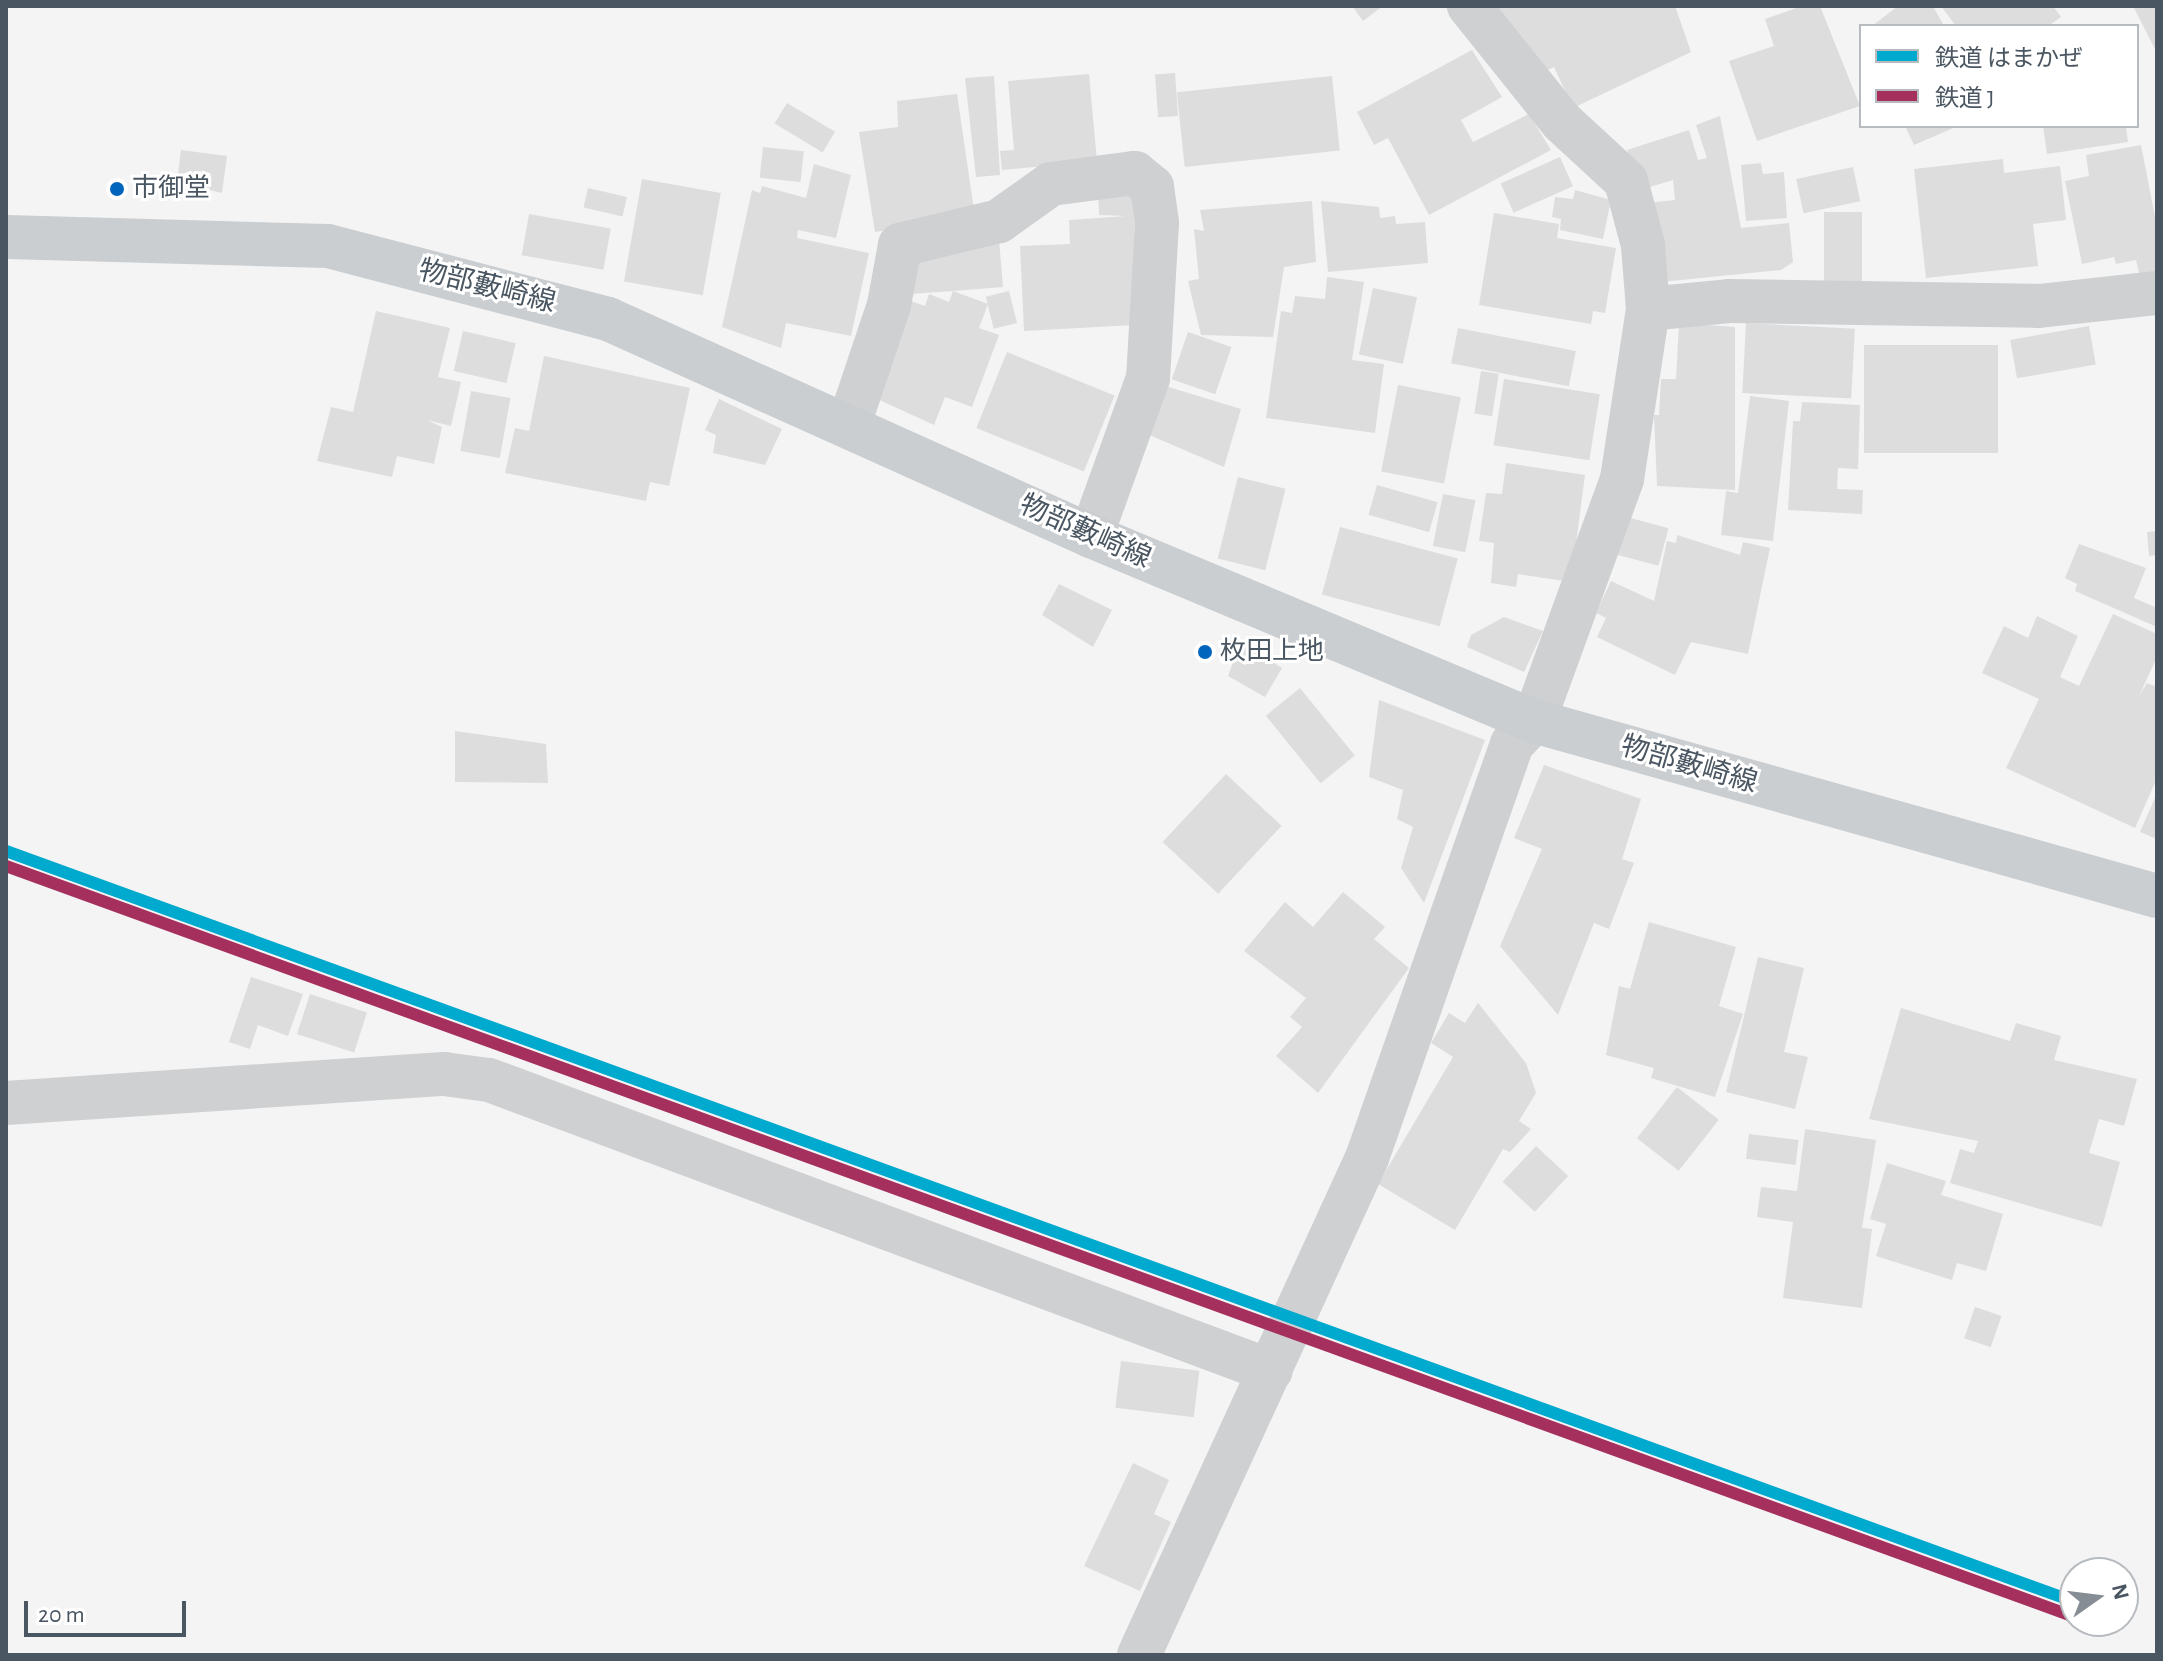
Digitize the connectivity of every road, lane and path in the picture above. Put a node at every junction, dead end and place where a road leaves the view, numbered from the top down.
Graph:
1 (1469, 6) edge
2 (6, 237) edge
3 (2157, 293) edge
4 (1648, 309) junction
5 (849, 424) junction
6 (1091, 536) junction
7 (1534, 721) junction
8 (2157, 896) edge
9 (6, 1103) edge
10 (1271, 1371) junction
11 (1139, 1655) edge

1 - 4 street
2 - 5 main road, 物部藪崎線
3 - 4 street
4 - 7 street
5 - 6 main road, 物部藪崎線
5 - 6 street
6 - 7 main road, 物部藪崎線
7 - 8 main road, 物部藪崎線
7 - 10 street
9 - 10 street
10 - 11 street

